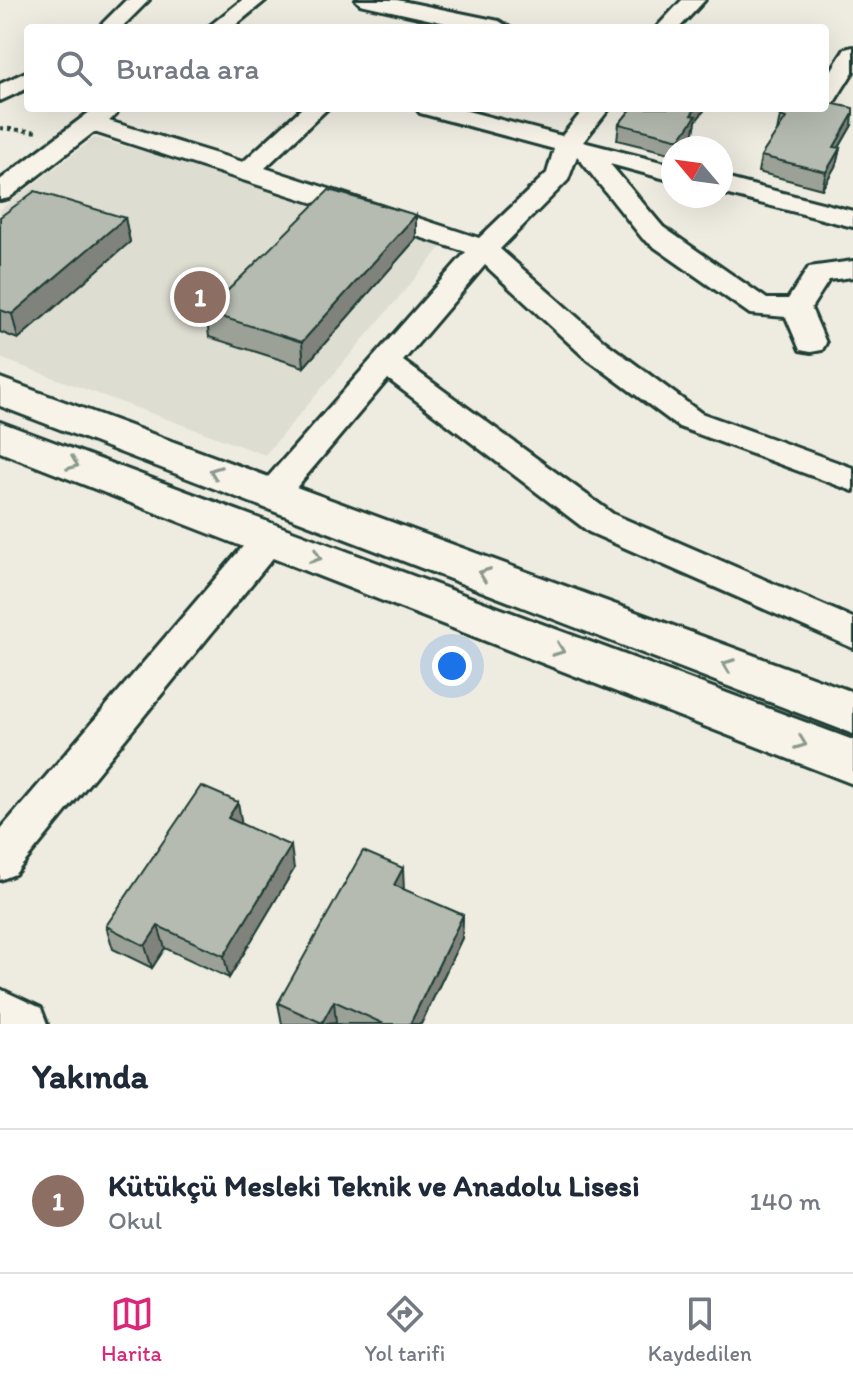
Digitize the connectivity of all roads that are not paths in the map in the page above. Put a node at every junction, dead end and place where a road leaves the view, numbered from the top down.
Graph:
1 (138, 0) edge
2 (255, 0) edge
3 (367, 0) edge
4 (694, 0) edge
5 (424, 11) junction
6 (498, 18) edge
7 (113, 24) edge
8 (223, 24) edge
9 (409, 24) edge
10 (671, 24) edge
11 (853, 54) edge
12 (24, 80) edge
13 (829, 93) edge
14 (0, 94) edge
15 (829, 101) edge
16 (853, 106) edge
17 (312, 112) edge
18 (443, 112) edge
19 (596, 112) edge
20 (101, 116) edge
21 (576, 148) junction
22 (661, 170) edge
23 (247, 171) junction
24 (733, 188) edge
25 (0, 192) edge
26 (853, 219) edge
27 (484, 249) junction
28 (853, 269) edge
29 (797, 308) junction
30 (811, 343) dead end
31 (386, 363) junction
32 (0, 391) edge
33 (0, 436) edge
34 (853, 480) edge
35 (272, 494) junction
36 (269, 539) junction
37 (853, 634) edge
38 (853, 713) edge
39 (853, 762) edge
40 (0, 861) edge
41 (0, 1012) edge
42 (24, 1024) edge

1 - 7 street
2 - 8 street
3 - 5 street
4 - 10 street
5 - 6 street
5 - 9 street
11 - 13 street
12 - 14 street
15 - 16 street
17 - 23 street
18 - 21 street
19 - 21 street
20 - 23 street
20 - 25 street
21 - 22 street
21 - 27 street
21 - 29 street
23 - 27 street
24 - 26 street
27 - 31 street
27 - 34 street
28 - 29 street
29 - 30 street
31 - 35 street
31 - 37 street
35 -> 32 main road
33 -> 36 main road
38 -> 35 main road
36 -> 39 main road
36 - 40 street
41 - 42 street

